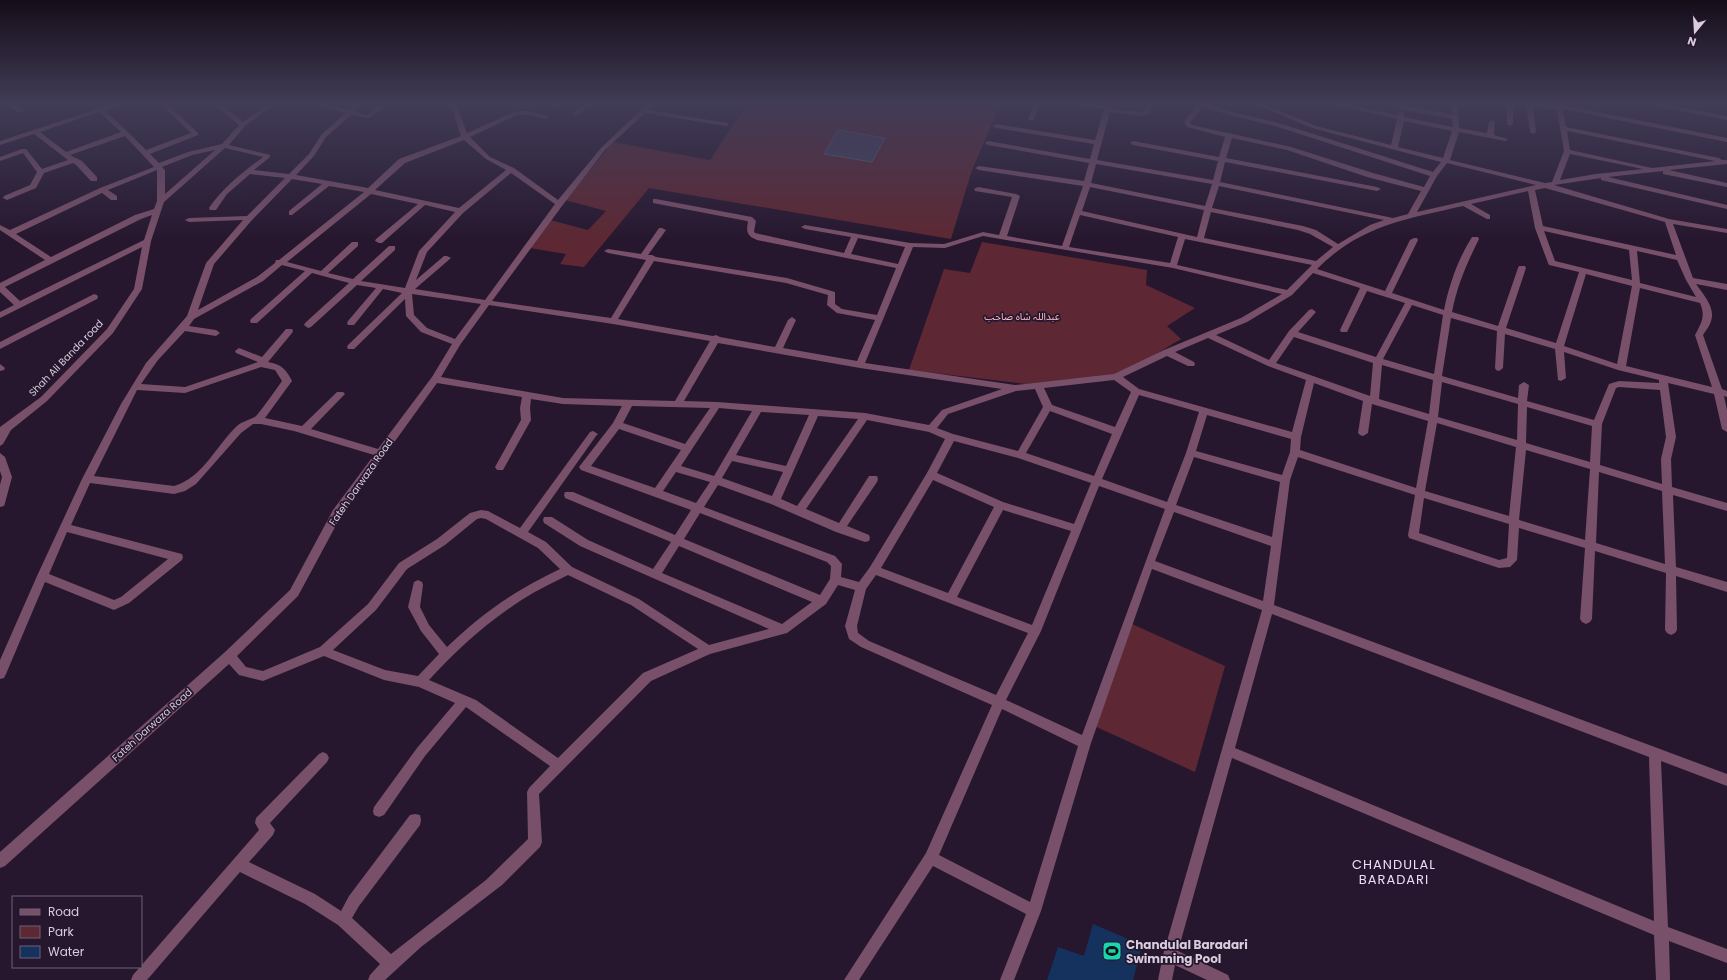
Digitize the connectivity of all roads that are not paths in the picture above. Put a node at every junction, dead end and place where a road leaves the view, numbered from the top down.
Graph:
1 (57, 149) edge
2 (82, 149) edge
3 (142, 149) edge
4 (157, 149) edge
5 (211, 149) edge
6 (221, 149) edge
7 (236, 149) edge
8 (316, 149) edge
9 (436, 149) edge
10 (477, 149) edge
11 (602, 149) edge
12 (1022, 149) edge
13 (1097, 149) edge
14 (1165, 149) edge
15 (1226, 149) edge
16 (1291, 149) edge
17 (1353, 149) edge
18 (1397, 149) edge
19 (1450, 149) edge
20 (1663, 149) edge
21 (1567, 150) joint
22 (146, 153) junction
23 (65, 155) junction
24 (0, 159) edge
25 (1223, 159) junction
26 (1446, 160) junction
27 (73, 161) junction
28 (1094, 161) junction
29 (1727, 162) edge
30 (158, 167) junction
31 (980, 168) dead end
32 (511, 170) junction
33 (1658, 170) junction
34 (41, 172) junction
35 (248, 172) junction
36 (1434, 175) junction
37 (290, 176) junction
38 (1596, 176) junction
39 (94, 179) dead end
40 (1216, 182) junction
41 (328, 183) junction
42 (1555, 183) junction
43 (1087, 184) junction
44 (1544, 185) junction
45 (1727, 185) edge
46 (978, 189) dead end
47 (1377, 189) dead end
48 (1531, 189) junction
49 (103, 190) junction
50 (1426, 190) junction
51 (370, 191) junction
52 (7, 198) dead end
53 (114, 198) dead end
54 (161, 201) junction
55 (656, 201) dead end
56 (423, 203) junction
57 (559, 204) junction
58 (1465, 204) junction
59 (213, 208) dead end
60 (1727, 208) edge
61 (1208, 210) junction
62 (158, 211) junction
63 (460, 211) junction
64 (1077, 212) junction
65 (292, 213) dead end
66 (1412, 214) junction
67 (1487, 217) dead end
68 (249, 218) junction
69 (189, 220) dead end
70 (1393, 220) junction
71 (1668, 221) junction
72 (0, 227) edge
73 (805, 227) dead end
74 (1539, 228) junction
75 (662, 230) dead end
76 (1727, 231) edge
77 (11, 233) junction
78 (855, 236) junction
79 (1182, 236) junction
80 (1002, 238) junction
81 (1200, 239) junction
82 (1476, 239) dead end
83 (1414, 240) dead end
84 (147, 241) junction
85 (379, 241) dead end
86 (355, 244) dead end
87 (910, 245) junction
88 (1338, 247) junction
89 (1633, 247) junction
90 (392, 248) dead end
91 (1065, 249) junction
92 (608, 251) dead end
93 (847, 254) junction
94 (648, 257) junction
95 (447, 258) dead end
96 (1679, 258) junction
97 (50, 260) junction
98 (279, 262) junction
99 (902, 266) junction
100 (1173, 266) junction
101 (1315, 267) junction
102 (1522, 268) dead end
103 (310, 271) junction
104 (1583, 272) junction
105 (322, 274) junction
106 (1690, 280) junction
107 (354, 282) junction
108 (1636, 285) junction
109 (381, 286) junction
110 (1365, 286) junction
111 (0, 287) edge
112 (1727, 287) edge
113 (408, 291) junction
114 (1289, 293) junction
115 (1388, 294) junction
116 (94, 297) dead end
117 (1410, 301) junction
118 (1703, 301) junction
119 (487, 302) junction
120 (19, 305) junction
121 (1312, 312) dead end
122 (1448, 314) junction
123 (0, 315) edge
124 (191, 317) junction
125 (879, 318) junction
126 (792, 320) dead end
127 (254, 321) dead end
128 (613, 321) junction
129 (351, 323) dead end
130 (308, 326) dead end
131 (184, 328) junction
132 (1344, 330) dead end
133 (1501, 330) junction
134 (289, 331) dead end
135 (216, 333) dead end
136 (1292, 333) junction
137 (1208, 335) junction
138 (716, 338) junction
139 (457, 343) junction
140 (0, 346) edge
141 (351, 347) dead end
142 (1559, 347) junction
143 (778, 349) junction
144 (240, 351) dead end
145 (1167, 352) junction
146 (1378, 361) junction
147 (262, 363) junction
148 (1191, 364) dead end
149 (1271, 364) junction
150 (860, 365) junction
151 (1499, 368) dead end
152 (1621, 368) junction
153 (1116, 377) junction
154 (1312, 378) junction
155 (1438, 378) junction
156 (1561, 378) dead end
157 (435, 379) junction
158 (1663, 383) junction
159 (1524, 385) dead end
160 (1038, 386) junction
161 (135, 387) junction
162 (1015, 388) junction
163 (1136, 390) junction
164 (1723, 393) edge
165 (340, 394) dead end
166 (527, 395) junction
167 (1371, 400) junction
168 (630, 402) junction
169 (1522, 402) junction
170 (678, 404) junction
171 (717, 405) junction
172 (1048, 407) junction
173 (758, 409) junction
174 (1204, 410) junction
175 (815, 412) junction
176 (866, 416) junction
177 (259, 419) junction
178 (1432, 419) junction
179 (1597, 424) junction
180 (617, 425) junction
181 (931, 429) junction
182 (1727, 429) edge
183 (4, 430) edge
184 (304, 431) junction
185 (1118, 432) junction
186 (1363, 433) dead end
187 (593, 434) dead end
188 (952, 437) junction
189 (1296, 437) junction
190 (0, 442) edge
191 (1521, 445) junction
192 (688, 449) junction
193 (1295, 452) junction
194 (1191, 453) junction
195 (381, 454) junction
196 (1020, 456) junction
197 (0, 457) edge
198 (729, 457) junction
199 (1593, 466) junction
200 (500, 467) dead end
201 (675, 468) junction
202 (788, 470) junction
203 (931, 475) junction
204 (87, 479) junction
205 (873, 479) dead end
206 (716, 480) junction
207 (1285, 480) junction
208 (1096, 482) junction
209 (1667, 489) junction
210 (657, 493) junction
211 (1419, 493) junction
212 (569, 495) dead end
213 (775, 501) junction
214 (0, 503) edge
215 (1000, 505) junction
216 (1171, 507) junction
217 (1727, 507) edge
218 (698, 508) junction
219 (799, 511) junction
220 (548, 520) dead end
221 (1513, 522) junction
222 (64, 527) junction
223 (840, 529) junction
224 (1077, 529) junction
225 (522, 533) junction
226 (865, 538) dead end
227 (677, 540) junction
228 (1276, 543) junction
229 (1590, 546) junction
230 (1149, 563) junction
231 (568, 570) junction
232 (874, 570) junction
233 (1671, 571) junction
234 (655, 575) junction
235 (42, 576) junction
236 (835, 580) junction
237 (418, 585) dead end
238 (861, 587) junction
239 (1727, 587) edge
240 (950, 599) junction
241 (822, 601) junction
242 (1268, 606) junction
243 (1586, 620) dead end
244 (783, 630) junction
245 (1671, 630) dead end
246 (1035, 631) junction
247 (708, 650) junction
248 (324, 651) junction
249 (446, 654) junction
250 (229, 656) junction
251 (0, 674) edge
252 (420, 682) junction
253 (464, 701) junction
254 (999, 702) junction
255 (1084, 743) junction
256 (1228, 751) junction
257 (1655, 753) junction
258 (323, 758) dead end
259 (560, 766) junction
260 (1727, 780) edge
261 (379, 811) dead end
262 (415, 820) dead end
263 (931, 858) junction
264 (0, 861) edge
265 (238, 864) junction
266 (1034, 911) junction
267 (343, 920) junction
268 (1661, 931) junction
269 (1170, 955) junction
270 (1727, 956) edge
271 (390, 963) junction
272 (138, 980) edge
273 (375, 980) edge
274 (851, 980) edge
275 (1007, 980) edge
276 (1165, 980) edge
277 (1223, 980) edge
278 (1663, 980) edge

1 - 23 street
2 - 23 street
3 - 22 street
4 - 22 street
5 - 30 street
6 - 54 street
7 - 35 street
8 - 37 street
9 - 51 street
10 - 32 street
11 - 57 street, Fateh Darwaza Road
12 - 28 street
13 - 28 street
14 - 25 street
15 - 25 street
16 - 50 street
17 - 36 street
18 - 26 street
19 - 26 street
20 - 29 street
21 - 33 street
21 - 42 street
22 - 30 street
23 - 27 street
24 - 34 street
25 - 40 street
25 - 47 street
26 - 36 street
26 - 44 street
27 - 34 street
27 - 39 street
28 - 40 street
28 - 43 street
29 - 33 street
30 - 49 street
30 - 54 street, Shah Ali Banda road
31 - 43 street
32 - 57 street
32 - 63 street
33 - 38 street
33 - 45 street
34 - 52 street
35 - 37 street
35 - 59 street
36 - 50 street
37 - 41 street
37 - 68 street
38 - 42 street
38 - 60 street
40 - 61 street
40 - 70 street
41 - 51 street
41 - 65 street
42 - 44 street
43 - 61 street
43 - 64 street
44 - 48 street
44 - 71 street
46 - 80 street
48 - 58 street
48 - 74 street
49 - 53 street
49 - 77 street
50 - 66 street
51 - 56 street
51 - 98 street
54 - 62 street, Shah Ali Banda road
55 - 93 street
56 - 63 street
56 - 85 street
57 - 119 street, Fateh Darwaza Road
58 - 66 street
58 - 67 street
61 - 81 street
61 - 88 street
62 - 84 street, Shah Ali Banda road
62 - 97 street
63 - 113 street
64 - 79 street
64 - 91 street
66 - 70 street
68 - 69 street
68 - 124 street
70 - 88 street
71 - 76 street
71 - 96 street
72 - 77 street
73 - 78 street
74 - 89 street
74 - 104 street
75 - 94 street
77 - 97 street
78 - 87 street
78 - 93 street
79 - 81 street
79 - 100 street
80 - 87 street
80 - 91 street
81 - 101 street
82 - 122 street
83 - 115 street
84 - 120 street
84 - 183 street, Shah Ali Banda road
86 - 105 street
87 - 99 street
88 - 101 street
89 - 96 street
89 - 108 street
90 - 107 street
91 - 100 street
92 - 94 street
93 - 99 street
94 - 125 street
94 - 128 street
95 - 113 street
96 - 106 street
97 - 111 street
98 - 103 street
98 - 124 street
99 - 125 street
100 - 114 street
101 - 110 street
101 - 114 street
102 - 133 street
103 - 105 street
103 - 127 street
104 - 108 street
104 - 142 street
105 - 107 street
106 - 112 street
106 - 118 street
107 - 109 street
107 - 130 street
108 - 118 street
108 - 152 street
109 - 113 street
109 - 129 street
110 - 115 street
110 - 132 street
111 - 120 street
113 - 119 street
113 - 139 street
113 - 141 street
114 - 137 street
115 - 117 street
116 - 140 street
117 - 122 street
117 - 146 street
118 - 164 street
119 - 128 street
119 - 139 street, Fateh Darwaza Road
120 - 123 street
121 - 136 street
122 - 133 street
122 - 155 street
124 - 131 street
125 - 150 street
126 - 143 street
128 - 138 street
131 - 135 street
131 - 161 street
133 - 142 street
133 - 151 street
134 - 147 street
136 - 146 street
136 - 149 street
137 - 145 street
137 - 149 street
138 - 143 street
138 - 170 street
139 - 157 street, Fateh Darwaza Road
142 - 152 street
142 - 156 street
143 - 150 street
144 - 147 street
145 - 148 street
145 - 153 street
146 - 155 street
146 - 167 street
147 - 161 street
147 - 177 street
149 - 154 street
150 - 162 street
152 - 158 street
153 - 160 street
153 - 163 street
154 - 167 street
154 - 189 street
155 - 169 street
155 - 178 street
157 - 166 street
157 - 195 street, Fateh Darwaza Road
158 - 164 street
158 - 179 street
158 - 209 street
159 - 169 street
160 - 162 street
160 - 172 street
161 - 204 street
162 - 181 street
163 - 174 street
163 - 185 street
164 - 182 street
165 - 184 street
166 - 168 street
166 - 200 street
167 - 178 street
167 - 186 street
168 - 170 street
168 - 180 street
169 - 179 street
169 - 191 street
170 - 171 street
171 - 173 street
171 - 192 street
172 - 185 street
172 - 196 street
173 - 175 street
173 - 198 street
174 - 189 street
174 - 194 street
175 - 176 street
175 - 202 street
176 - 181 street
176 - 219 street
177 - 184 street
177 - 204 street
178 - 191 street
178 - 211 street
179 - 199 street
180 - 192 street
180 - 210 street
181 - 188 street
183 - 190 street
184 - 195 street
185 - 208 street
187 - 225 street
188 - 196 street
188 - 203 street
189 - 193 street
191 - 199 street
191 - 221 street
192 - 201 street
193 - 207 street
193 - 211 street
194 - 207 street
194 - 216 street
195 - 250 street, Fateh Darwaza Road
196 - 208 street
197 - 214 street
198 - 202 street
198 - 206 street
199 - 209 street
199 - 229 street
201 - 206 street
201 - 210 street
202 - 213 street
203 - 215 street
203 - 232 street
204 - 222 street
205 - 223 street
206 - 213 street
206 - 218 street
207 - 228 street
208 - 216 street
208 - 224 street
209 - 217 street
209 - 233 street
210 - 218 street
211 - 221 street
211 - 221 street
212 - 227 street
213 - 219 street
215 - 224 street
215 - 240 street
216 - 228 street
216 - 230 street
218 - 227 street
218 - 236 street
219 - 223 street
220 - 234 street
221 - 229 street
222 - 235 street
222 - 235 street
223 - 226 street
224 - 246 street
225 - 231 street
225 - 248 street
227 - 234 street
227 - 241 street
228 - 242 street
229 - 233 street
229 - 243 street
230 - 242 street
230 - 255 street
231 - 247 street
231 - 249 street
232 - 238 street
232 - 240 street
233 - 239 street
233 - 245 street
234 - 244 street
235 - 251 street
236 - 238 street
236 - 241 street
237 - 249 street
238 - 254 street
240 - 246 street
241 - 244 street
242 - 256 street
242 - 257 street
244 - 247 street
246 - 254 street
247 - 259 street
248 - 250 street
248 - 252 street
249 - 252 street
250 - 264 street, Fateh Darwaza Road
252 - 253 street
253 - 259 street
253 - 261 street
254 - 255 street
254 - 263 street
255 - 266 street
256 - 268 street
256 - 269 street
257 - 260 street
257 - 268 street
258 - 265 street
259 - 271 street
262 - 267 street
263 - 266 street
263 - 274 street
265 - 267 street
265 - 272 street
266 - 275 street
267 - 271 street
268 - 270 street
268 - 278 street
269 - 276 street
269 - 277 street
271 - 273 street

